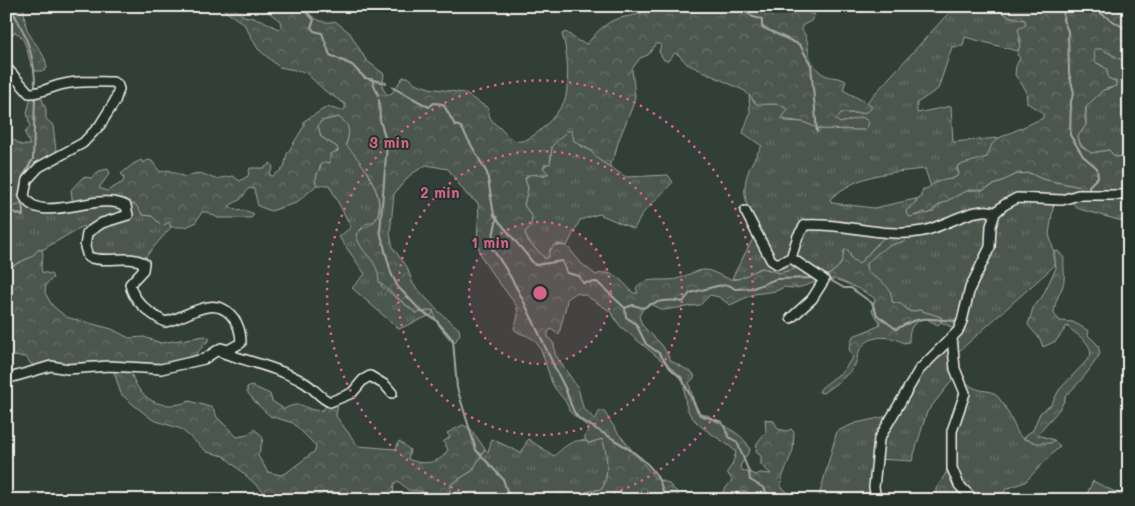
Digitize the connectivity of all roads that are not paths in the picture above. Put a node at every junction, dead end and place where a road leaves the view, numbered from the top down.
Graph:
1 (6, 68) edge
2 (1129, 195) edge
3 (745, 212) dead end
4 (995, 213) junction
5 (791, 258) junction
6 (791, 318) dead end
7 (952, 338) junction
8 (216, 350) junction
9 (6, 379) edge
10 (392, 393) dead end
11 (876, 500) edge
12 (974, 500) edge

1 - 8 street
2 - 4 street
3 - 5 street
4 - 5 street
4 - 7 street
5 - 6 street
7 - 11 street
7 - 12 street
8 - 9 street
8 - 10 street

